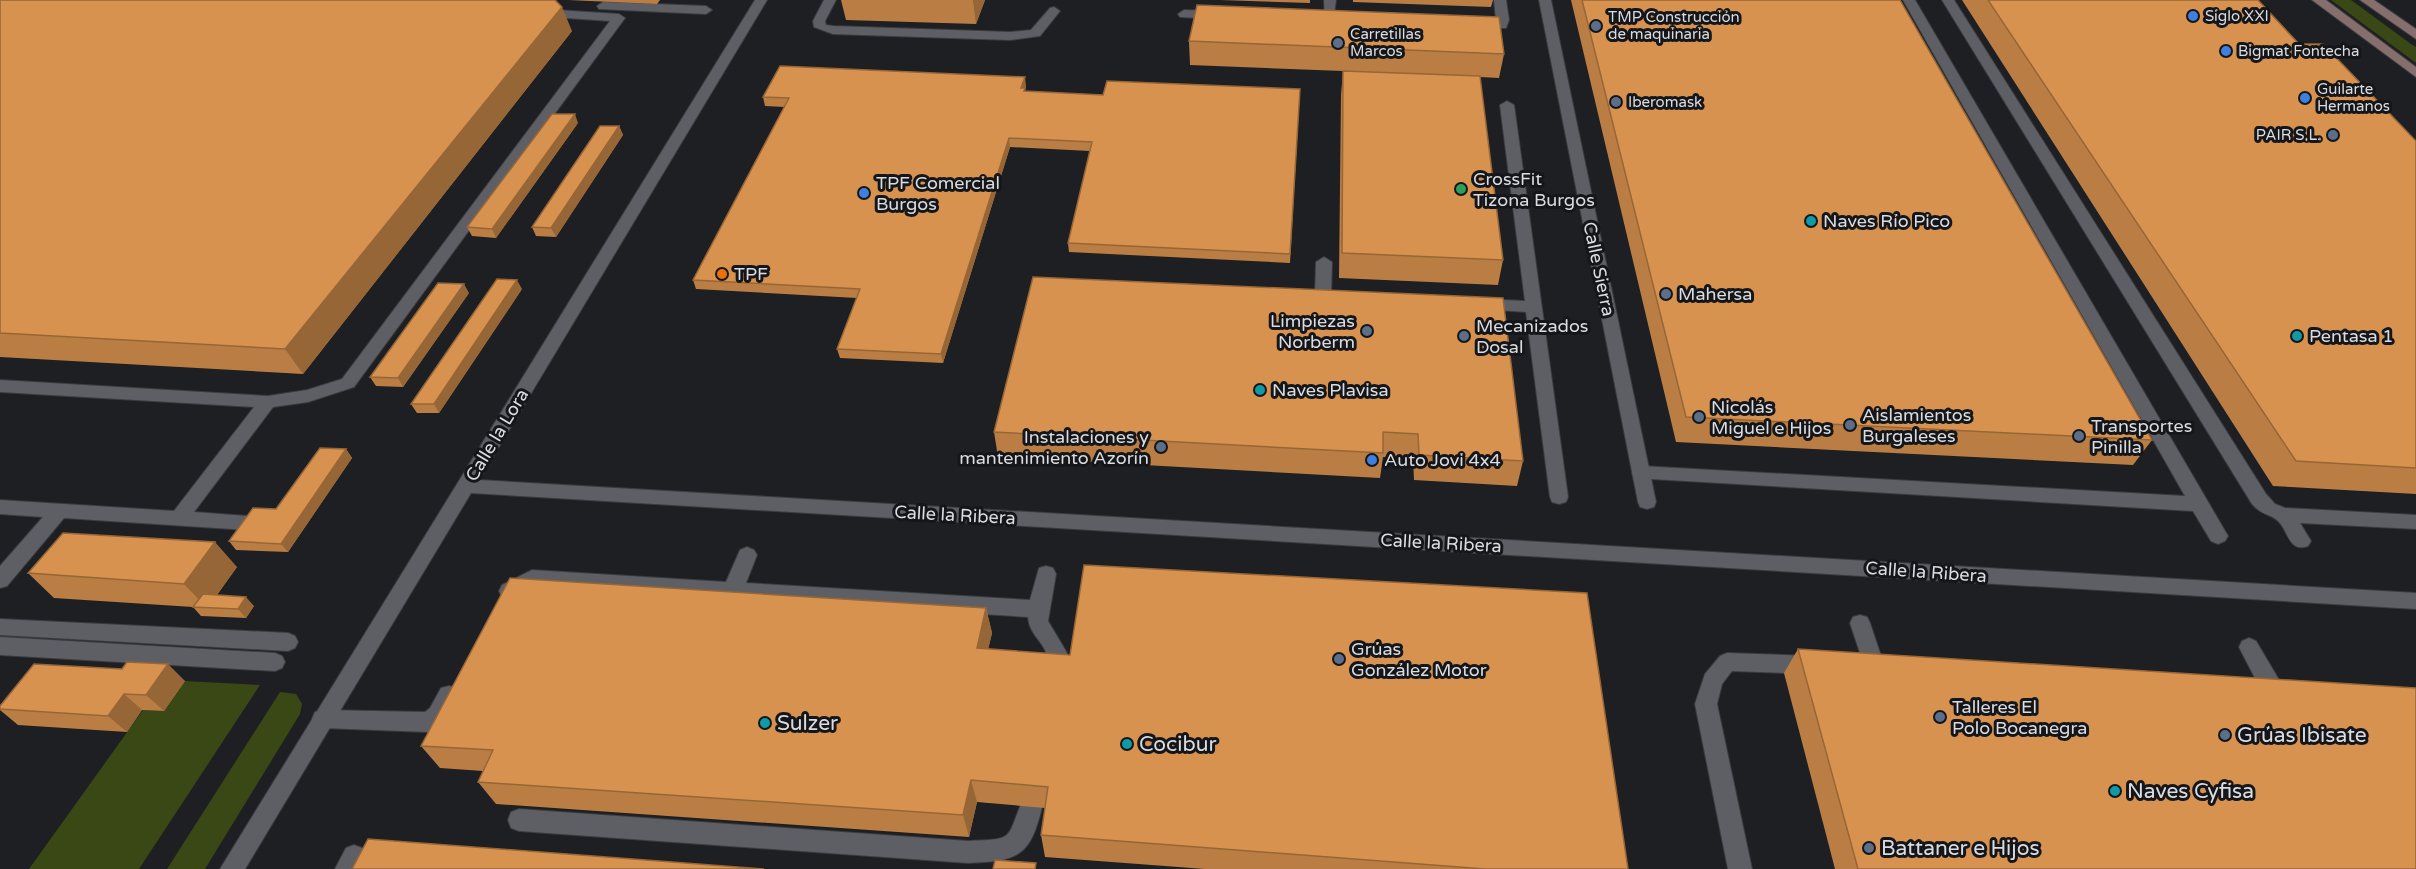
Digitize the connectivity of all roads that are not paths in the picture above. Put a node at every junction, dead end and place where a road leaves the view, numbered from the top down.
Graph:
1 (761, 0) edge
2 (830, 0) edge
3 (1330, 0) edge
4 (1500, 0) edge
5 (1545, 0) edge
6 (1909, 0) edge
7 (1948, 0) edge
8 (2318, 0) edge
9 (2366, 0) edge
10 (676, 4) edge
11 (706, 10) dead end
12 (1054, 11) dead end
13 (1184, 14) dead end
14 (1229, 15) edge
15 (1329, 19) edge
16 (1469, 25) edge
17 (2416, 35) edge
18 (2416, 73) edge
19 (1507, 105) dead end
20 (1324, 262) dead end
21 (1323, 296) edge
22 (1464, 303) edge
23 (1534, 307) junction
24 (0, 386) edge
25 (268, 402) junction
26 (1641, 473) junction
27 (465, 486) junction
28 (1558, 497) dead end
29 (1647, 502) dead end
30 (2199, 504) junction
31 (0, 507) edge
32 (59, 511) junction
33 (2284, 514) junction
34 (178, 519) junction
35 (2416, 522) edge
36 (247, 523) edge
37 (2218, 536) dead end
38 (2301, 541) dead end
39 (747, 555) dead end
40 (1046, 574) dead end
41 (0, 580) edge
42 (733, 590) junction
43 (2416, 601) edge
44 (1039, 609) junction
45 (494, 611) edge
46 (1860, 623) dead end
47 (0, 627) edge
48 (288, 642) dead end
49 (0, 646) edge
50 (2249, 647) dead end
51 (275, 662) dead end
52 (1830, 666) edge
53 (1852, 667) edge
54 (1875, 668) junction
55 (1898, 670) edge
56 (461, 673) edge
57 (1055, 677) edge
58 (2251, 691) edge
59 (2274, 692) junction
60 (2298, 694) edge
61 (323, 719) junction
62 (1031, 807) edge
63 (519, 820) dead end
64 (232, 869) edge
65 (1740, 869) edge

1 - 27 street, Calle la Lora
2 - 12 street
3 - 15 street
4 - 16 street
5 - 26 street, Calle Sierra
6 - 30 street
7 - 33 street
8 - 18 main road
9 - 17 main road
10 - 11 street
10 - 25 street
13 - 14 street
19 - 23 street
20 - 21 street
22 - 23 street
23 - 28 street
24 - 25 street
25 - 34 street
26 - 29 street, Calle Sierra
26 - 30 street
27 - 43 street, Calle la Ribera
27 - 61 street, Calle la Lora
30 - 37 street
31 - 32 street
32 - 34 street
32 - 41 street
33 - 35 street
33 - 38 street
34 - 36 street
39 - 42 street
40 - 44 street
42 - 44 street
42 - 45 street
44 - 57 street
46 - 54 street
47 - 48 street
49 - 51 street
50 - 59 street
52 - 65 street
53 - 54 street
54 - 55 street
56 - 61 street
58 - 59 street
59 - 60 street
61 - 64 street, Calle la Lora
62 - 63 street

